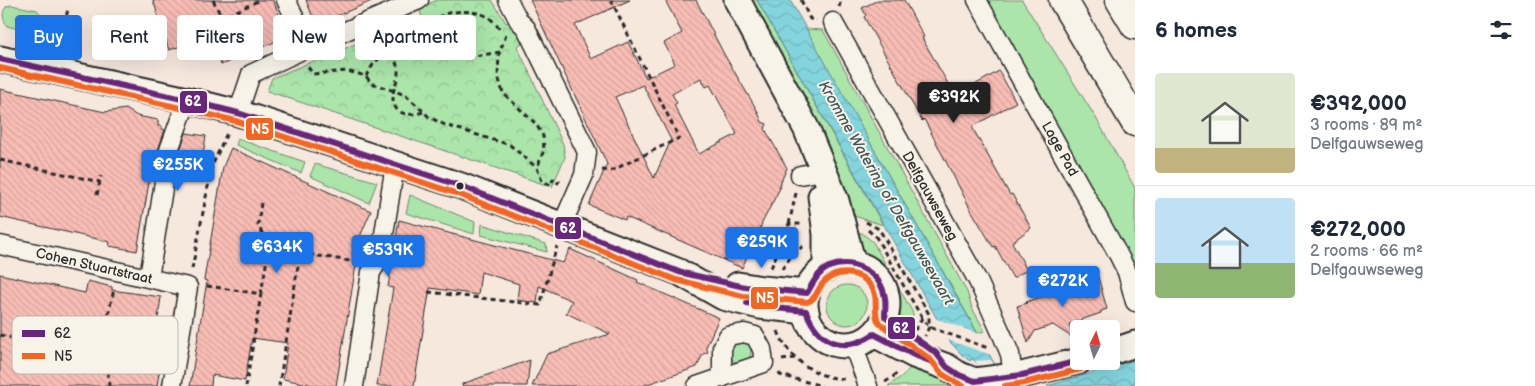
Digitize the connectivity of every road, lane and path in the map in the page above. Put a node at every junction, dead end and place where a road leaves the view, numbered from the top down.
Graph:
1 (212, 0) edge
2 (260, 0) edge
3 (286, 0) edge
4 (419, 0) edge
5 (508, 0) edge
6 (611, 0) edge
7 (737, 0) edge
8 (977, 0) edge
9 (1064, 0) edge
10 (1120, 0) edge
11 (68, 8) dead end
12 (67, 15) edge
13 (294, 15) edge
14 (441, 15) edge
15 (833, 22) dead end
16 (1135, 25) edge
17 (527, 30) junction
18 (345, 32) edge
19 (505, 36) junction
20 (500, 52) junction
21 (476, 56) edge
22 (0, 59) edge
23 (282, 60) edge
24 (322, 60) edge
25 (379, 60) edge
26 (395, 60) edge
27 (366, 76) junction
28 (394, 92) junction
29 (186, 100) junction
30 (424, 112) junction
31 (238, 113) junction
32 (1135, 122) edge
33 (0, 160) edge
34 (396, 165) junction
35 (586, 167) junction
36 (537, 168) junction
37 (812, 173) junction
38 (101, 176) dead end
39 (100, 182) junction
40 (97, 195) dead end
41 (576, 195) junction
42 (261, 203) dead end
43 (805, 216) dead end
44 (841, 221) junction
45 (789, 224) junction
46 (806, 224) junction
47 (562, 226) junction
48 (806, 230) dead end
49 (0, 245) edge
50 (268, 247) junction
51 (300, 253) junction
52 (852, 264) junction
53 (376, 265) junction
54 (826, 269) junction
55 (118, 272) junction
56 (679, 272) junction
57 (148, 278) junction
58 (188, 285) junction
59 (762, 290) junction
60 (428, 292) dead end
61 (261, 294) junction
62 (807, 302) junction
63 (1135, 302) edge
64 (108, 316) edge
65 (871, 332) junction
66 (925, 334) junction
67 (1135, 344) edge
68 (178, 348) edge
69 (988, 348) dead end
70 (1120, 349) edge
71 (795, 358) dead end
72 (1070, 363) edge
73 (778, 368) dead end
74 (722, 378) dead end
75 (1000, 378) junction
76 (843, 379) dead end
77 (246, 386) edge
78 (279, 386) edge
79 (354, 386) edge
80 (697, 386) edge
81 (822, 386) edge
82 (868, 386) edge
83 (877, 386) edge

1 - 2 path
3 - 13 street
4 - 18 street
5 - 17 street
6 - 35 path
7 - 37 street
8 - 63 street, Lage Pad
9 - 32 highway
10 - 16 highway
11 - 12 path
14 - 19 path
15 - 75 street, Delfgauwseweg
17 - 19 path
17 - 35 street
19 - 20 path
20 - 21 path
20 - 36 path
22 - 29 street
23 - 31 street
24 - 27 path
25 - 27 path
26 - 28 path
27 - 28 path
28 - 30 path
28 - 30 path
29 - 31 street
29 - 57 street
30 - 36 path
31 - 34 street
31 - 58 path
33 - 39 path
34 - 47 street
34 - 53 street
35 - 41 street
36 - 41 path
37 - 44 street
37 - 45 path
37 - 54 street
38 - 39 path
39 - 40 path
41 - 47 street
42 - 50 path
43 - 46 path
44 - 52 street
44 - 66 path
45 - 46 path
45 - 59 path
46 - 48 path
47 - 56 street
47 - 60 path
49 - 55 street, Cohen Stuartstraat
50 - 51 path
50 - 61 path
51 - 53 path
51 - 78 path
52 - 54 street
52 - 65 street
53 - 79 street
54 - 62 street
55 - 57 street, Cohen Stuartstraat
55 - 64 path
56 - 59 street
56 - 62 street
57 - 58 street, Cohen Stuartstraat
58 - 61 path
58 - 68 street
59 - 62 street
61 - 77 path
62 - 65 street
65 - 66 street
65 - 82 street
66 - 69 path
66 - 75 street
66 - 83 path
67 - 70 street
71 - 76 path
72 - 75 street
73 - 81 path
74 - 80 street

